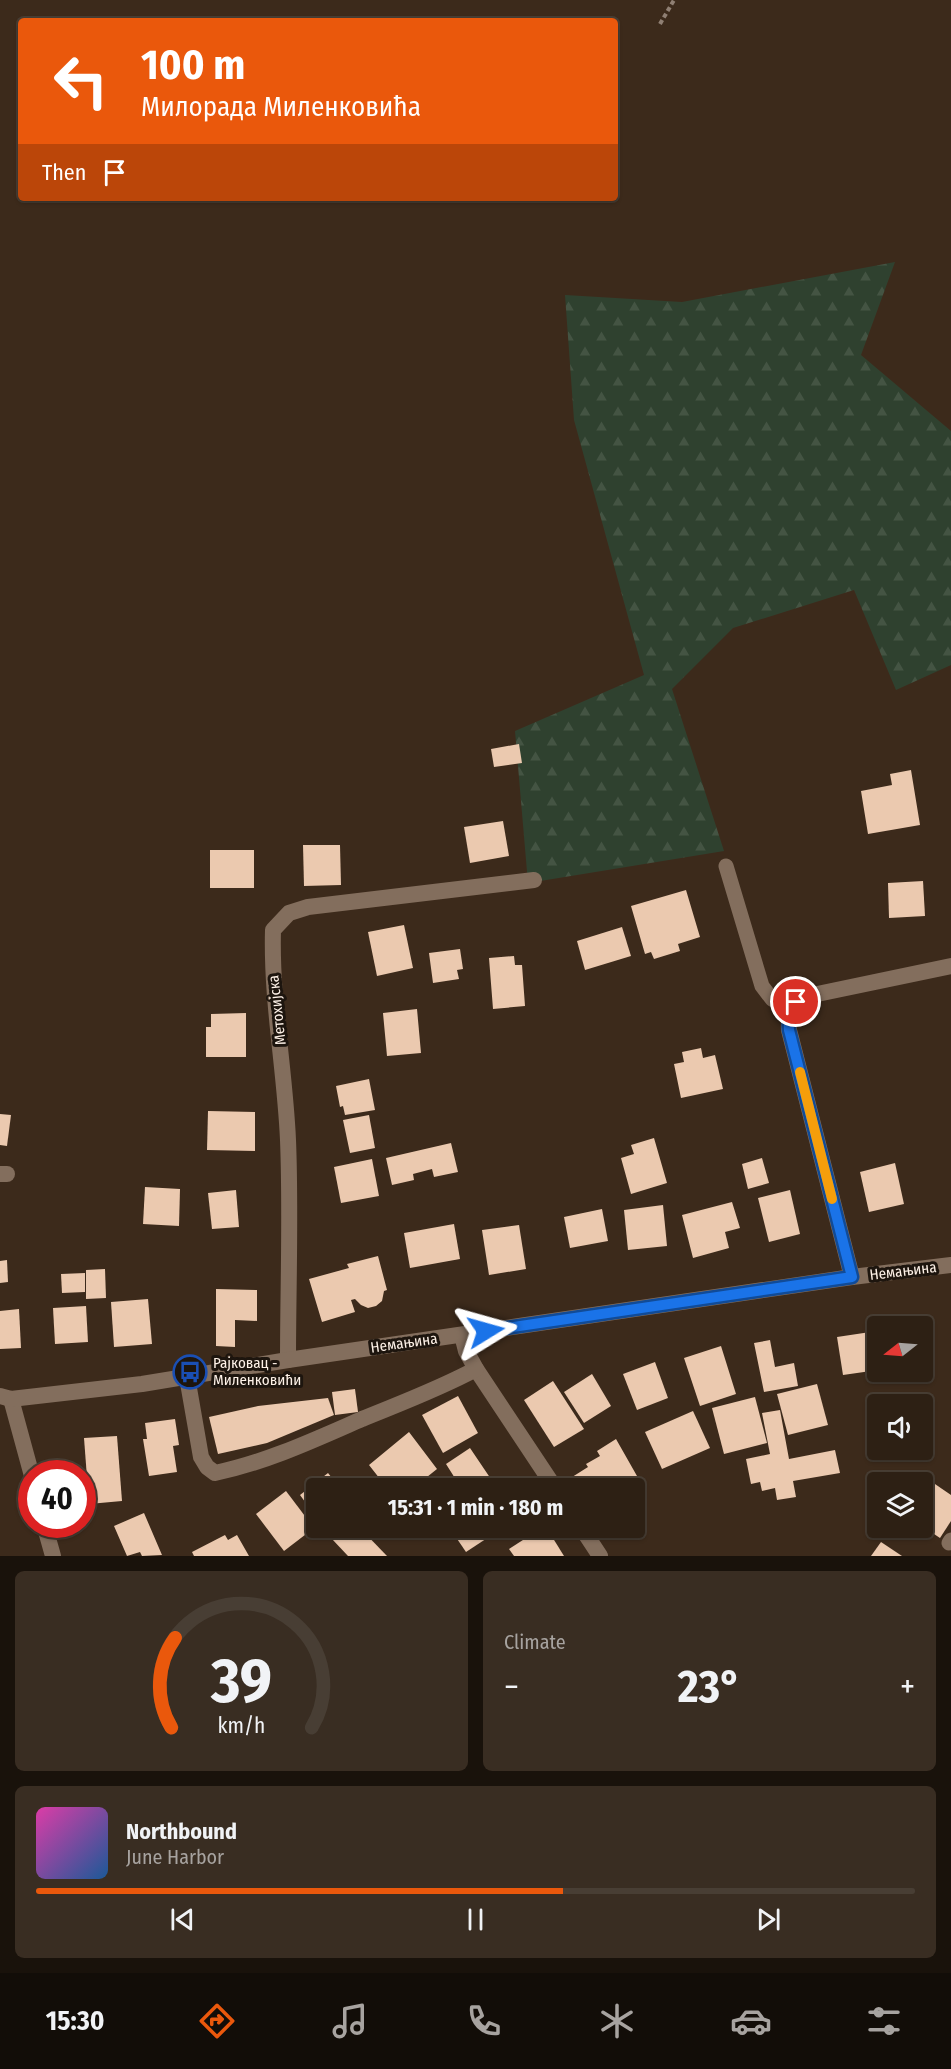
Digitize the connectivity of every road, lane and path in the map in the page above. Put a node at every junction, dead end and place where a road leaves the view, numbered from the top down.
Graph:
1 (674, 0) edge
2 (660, 24) dead end
3 (726, 866) dead end
4 (534, 880) dead end
5 (951, 966) edge
6 (791, 1009) junction
7 (951, 1265) edge
8 (852, 1277) junction
9 (462, 1335) junction
10 (288, 1360) junction
11 (476, 1369) junction
12 (187, 1377) junction
13 (6, 1398) edge
14 (27, 1460) edge
15 (548, 1478) edge
16 (48, 1538) edge
17 (588, 1538) edge
18 (53, 1556) edge
19 (600, 1556) edge

1 - 2 path
3 - 6 lane
4 - 10 street, Метохијска
5 - 6 street
6 - 8 street
7 - 8 street, Немањина
8 - 9 street, Немањина
9 - 10 street, Немањина
9 - 11 street
10 - 12 street, Немањина
11 - 12 street
11 - 15 street
12 - 13 street, Немањина
13 - 14 street
16 - 18 street
17 - 19 street

